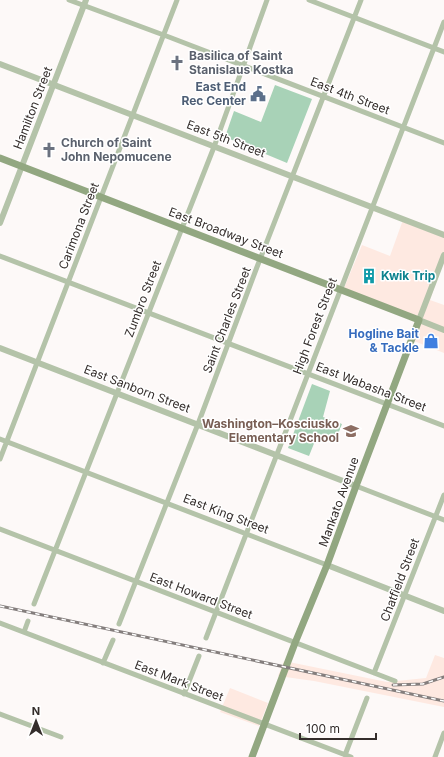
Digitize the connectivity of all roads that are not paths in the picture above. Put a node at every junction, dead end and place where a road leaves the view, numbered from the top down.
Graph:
1 (70, 0) edge
2 (177, 0) edge
3 (267, 0) edge
4 (309, 0) edge
5 (361, 0) edge
6 (85, 3) edge
7 (355, 18) junction
8 (444, 22) edge
9 (164, 35) junction
10 (434, 48) junction
11 (444, 52) edge
12 (0, 64) edge
13 (243, 66) junction
14 (53, 85) junction
15 (323, 96) junction
16 (133, 115) junction
17 (404, 127) junction
18 (444, 143) edge
19 (214, 147) junction
20 (0, 158) edge
21 (22, 166) junction
22 (292, 177) junction
23 (100, 197) junction
24 (373, 207) junction
25 (0, 223) edge
26 (181, 228) junction
27 (444, 235) edge
28 (444, 255) edge
29 (0, 256) edge
30 (260, 259) junction
31 (69, 282) junction
32 (340, 289) junction
33 (148, 312) junction
34 (419, 320) junction
35 (444, 330) edge
36 (229, 343) junction
37 (0, 348) edge
38 (36, 362) junction
39 (308, 373) junction
40 (117, 394) junction
41 (388, 405) junction
42 (198, 424) junction
43 (444, 426) edge
44 (0, 439) edge
45 (6, 442) junction
46 (276, 455) junction
47 (0, 459) edge
48 (86, 472) junction
49 (356, 486) junction
50 (444, 495) edge
51 (167, 503) junction
52 (435, 517) junction
53 (444, 520) edge
54 (0, 529) edge
55 (246, 534) junction
56 (56, 551) junction
57 (327, 566) junction
58 (136, 582) junction
59 (405, 596) junction
60 (34, 604) dead end
61 (444, 611) edge
62 (216, 612) junction
63 (28, 621) dead end
64 (0, 623) edge
65 (119, 624) dead end
66 (24, 632) junction
67 (206, 638) dead end
68 (113, 640) dead end
69 (296, 643) junction
70 (199, 656) dead end
71 (103, 663) junction
72 (374, 673) junction
73 (395, 682) dead end
74 (184, 694) junction
75 (367, 698) dead end
76 (0, 714) edge
77 (265, 725) junction
78 (444, 733) edge
79 (61, 738) dead end
80 (345, 754) junction
81 (252, 757) edge
82 (351, 757) edge
83 (435, 757) edge

1 - 6 street, East 4th Street
2 - 9 street, Carimona Street
3 - 13 street, Zumbro Street
4 - 7 street
5 - 7 street, Saint Charles Street
6 - 9 street, East 4th Street
6 - 14 street, Hamilton Street
7 - 10 street
7 - 15 street, Saint Charles Street
8 - 10 street, High Forest Street
9 - 13 street, East 4th Street
9 - 16 street, Carimona Street
10 - 11 street
10 - 17 street, High Forest Street
12 - 14 street, East 5th Street
13 - 15 street, East 4th Street
13 - 19 street, Zumbro Street
14 - 16 street, East 5th Street
14 - 21 street, Hamilton Street
15 - 17 street, East 4th Street
15 - 22 street, Saint Charles Street
16 - 19 street, East 5th Street
16 - 23 street, Carimona Street
17 - 18 street, East 4th Street
17 - 24 street, High Forest Street
19 - 22 street, East 5th Street
19 - 26 street, Zumbro Street
20 - 21 main road, East Broadway Street
21 - 23 main road, East Broadway Street
21 - 25 street, Hamilton Street
22 - 24 street, East 5th Street
22 - 30 street, Saint Charles Street
23 - 26 main road, East Broadway Street
23 - 31 street, Carimona Street
24 - 27 street, East 5th Street
24 - 32 street, High Forest Street
26 - 30 main road, East Broadway Street
26 - 33 street, Zumbro Street
28 - 34 street, Mankato Avenue
29 - 31 street, East Wabasha Street
30 - 32 main road, East Broadway Street
30 - 36 street, Saint Charles Street
31 - 33 street, East Wabasha Street
31 - 38 street, Carimona Street
32 - 34 main road, East Broadway Street
32 - 39 street, High Forest Street
33 - 36 street, East Wabasha Street
33 - 40 street, Zumbro Street
34 - 35 street, East Broadway Street
34 - 41 main road, Mankato Avenue
36 - 39 street, East Wabasha Street
36 - 42 street, Saint Charles Street
37 - 38 street, East Sanborn Street
38 - 40 street, East Sanborn Street
38 - 45 street, Carimona Street
39 - 41 street, East Wabasha Street
39 - 46 street, High Forest Street
40 - 42 street, East Sanborn Street
40 - 48 street, Zumbro Street
41 - 43 street, East Wabasha Street
41 - 49 main road, Mankato Avenue
42 - 46 street, East Sanborn Street
42 - 51 street, Saint Charles Street
44 - 45 street, East King Street
45 - 47 street, Carimona Street
45 - 48 street, East King Street
46 - 49 street, East Sanborn Street
46 - 55 street, High Forest Street
48 - 51 street, East King Street
48 - 56 street, Zumbro Street
49 - 52 street, East Sanborn Street
49 - 57 main road, Mankato Avenue
50 - 52 street, Chatfield Street
51 - 55 street, East King Street
51 - 58 street, Saint Charles Street
52 - 53 street, East Sanborn Street
52 - 59 street, Chatfield Street
54 - 56 street, East Howard Street
55 - 57 street, East King Street
55 - 62 street, High Forest Street
56 - 58 street, East Howard Street
56 - 60 street, Zumbro Street
57 - 59 street, East King Street
57 - 69 main road, Mankato Avenue
58 - 62 street, East Howard Street
58 - 65 street, Saint Charles Street
59 - 61 street, East King Street
59 - 72 street, Chatfield Street
62 - 67 street, High Forest Street
62 - 69 street, East Howard Street
63 - 66 street
64 - 66 street, East Mark Street
66 - 71 street, East Mark Street
68 - 71 street
69 - 72 street, East Howard Street
69 - 77 main road, Mankato Avenue
70 - 74 street
71 - 74 street, East Mark Street
72 - 73 street, East Howard Street
74 - 77 street, East Mark Street
75 - 80 street
76 - 79 street
77 - 80 street, East Mark Street
77 - 81 main road, Mankato Avenue
78 - 83 street
80 - 82 street, East Mark Street

